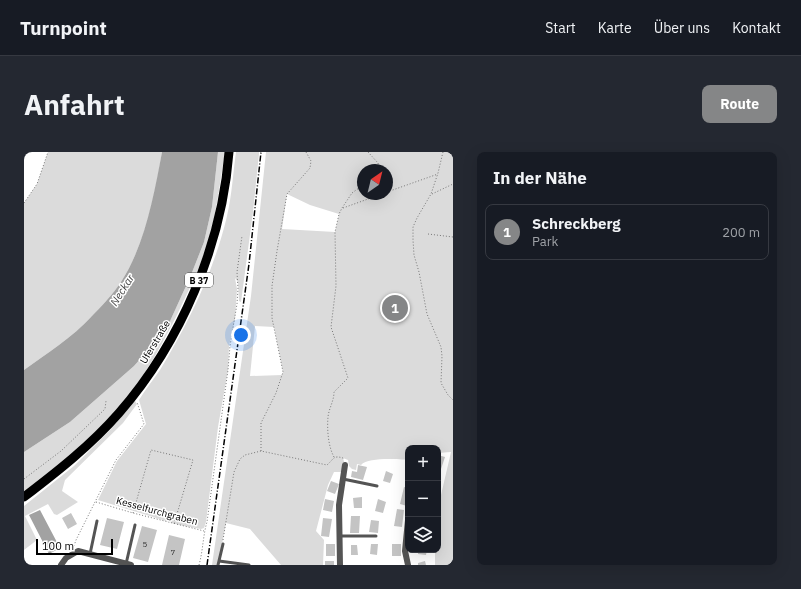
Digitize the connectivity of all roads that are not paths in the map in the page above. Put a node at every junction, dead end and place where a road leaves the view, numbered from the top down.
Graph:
1 (229, 152) edge
2 (346, 464) road end
3 (343, 479) junction
4 (377, 486) dead end
5 (24, 497) edge
6 (97, 522) dead end
7 (135, 525) dead end
8 (340, 536) junction
9 (376, 536) dead end
10 (223, 544) road end
11 (405, 553) edge
12 (90, 554) junction
13 (218, 563) edge
14 (129, 564) edge
15 (61, 565) edge
16 (249, 565) edge
17 (340, 565) edge
18 (408, 565) edge

1 - 5 main road, Uferstraße / B 37
2 - 3 street
3 - 4 lane
3 - 8 street
6 - 12 lane
7 - 14 lane
8 - 9 lane
8 - 17 street
10 - 13 lane
11 - 18 street
12 - 14 street
12 - 15 street
13 - 16 lane

